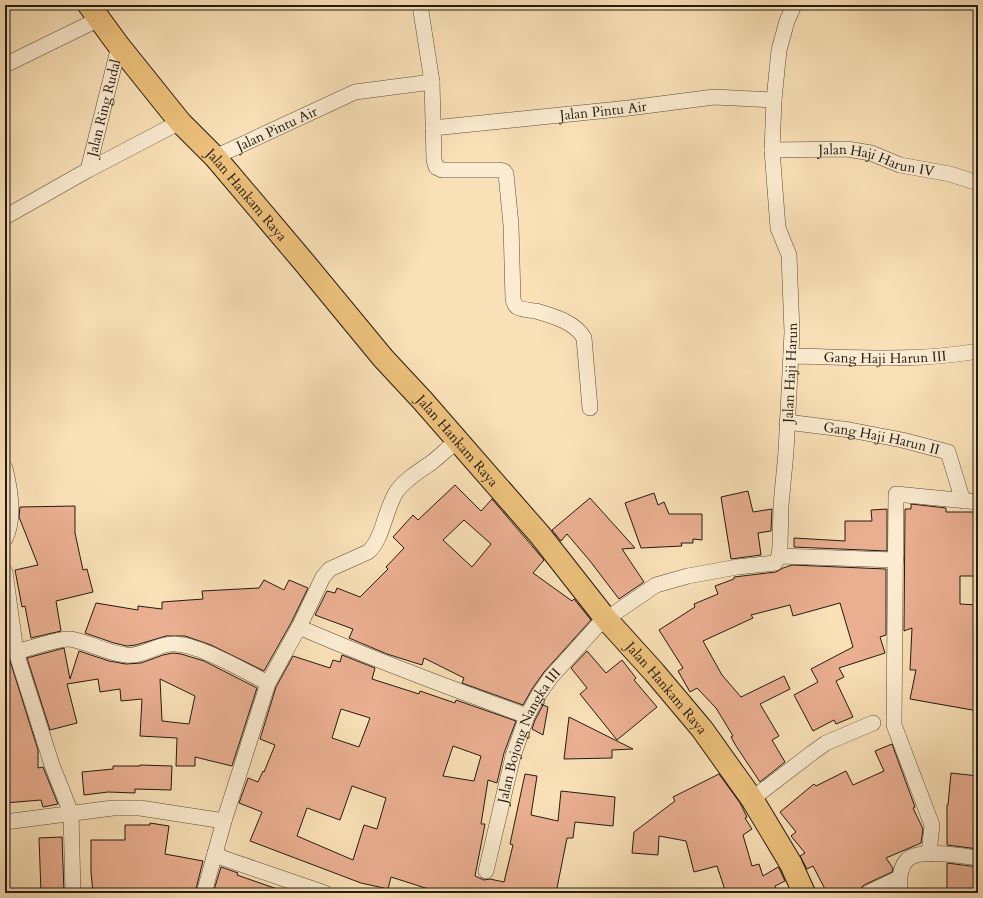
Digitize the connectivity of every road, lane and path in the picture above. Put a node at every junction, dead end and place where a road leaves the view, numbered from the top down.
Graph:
1 (420, 5) edge
2 (794, 5) edge
3 (94, 12) edge
4 (119, 46) junction
5 (5, 65) edge
6 (432, 82) junction
7 (774, 100) junction
8 (180, 122) junction
9 (433, 128) junction
10 (772, 150) junction
11 (215, 157) junction
12 (88, 170) junction
13 (978, 184) edge
14 (5, 217) edge
15 (978, 351) edge
16 (791, 356) junction
17 (590, 408) dead end
18 (788, 422) junction
19 (457, 441) junction
20 (5, 468) edge
21 (971, 502) edge
22 (5, 539) edge
23 (779, 556) junction
24 (896, 560) junction
25 (5, 572) edge
26 (606, 619) junction
27 (299, 627) junction
28 (16, 652) junction
29 (268, 683) junction
30 (527, 716) junction
31 (873, 723) dead end
32 (752, 799) junction
33 (71, 813) junction
34 (224, 821) junction
35 (5, 822) edge
36 (215, 853) junction
37 (929, 854) junction
38 (978, 858) edge
39 (486, 871) dead end
40 (895, 885) edge
41 (73, 893) edge
42 (204, 893) edge
43 (325, 893) edge
44 (804, 893) edge
45 (868, 893) edge

1 - 6 street
2 - 7 street, Jalan Haji Harun
3 - 4 main road, Jalan Hankam Raya
3 - 5 street
4 - 8 main road, Jalan Hankam Raya
4 - 12 street, Jalan Ring Rudal
6 - 9 street
6 - 11 street, Jalan Pintu Air
7 - 9 street, Jalan Pintu Air
7 - 10 street, Jalan Haji Harun
8 - 11 main road, Jalan Hankam Raya
8 - 12 street, Jalan Ring Rudal
9 - 17 street
10 - 13 street, Jalan Haji Harun IV
10 - 16 street, Jalan Haji Harun
11 - 19 main road, Jalan Hankam Raya
12 - 14 street, Jalan Ring Rudal
15 - 16 street, Gang Haji Harun III
16 - 18 street, Jalan Haji Harun
18 - 21 street, Gang Haji Harun II
18 - 23 street, Jalan Haji Harun
19 - 26 main road, Jalan Hankam Raya
19 - 27 street
20 - 22 street
21 - 24 street
23 - 24 street
23 - 26 street
24 - 37 street
25 - 28 street
26 - 30 street, Jalan Bojong Nangka III
26 - 32 main road, Jalan Hankam Raya
27 - 29 street
27 - 30 street
28 - 29 street
28 - 33 street
29 - 34 street
30 - 39 street, Jalan Bojong Nangka III
31 - 32 street
32 - 44 main road, Jalan Hankam Raya
33 - 34 street
33 - 35 street
33 - 41 street
34 - 36 street
36 - 42 street
36 - 43 street
37 - 38 street
37 - 40 street
40 - 45 street

